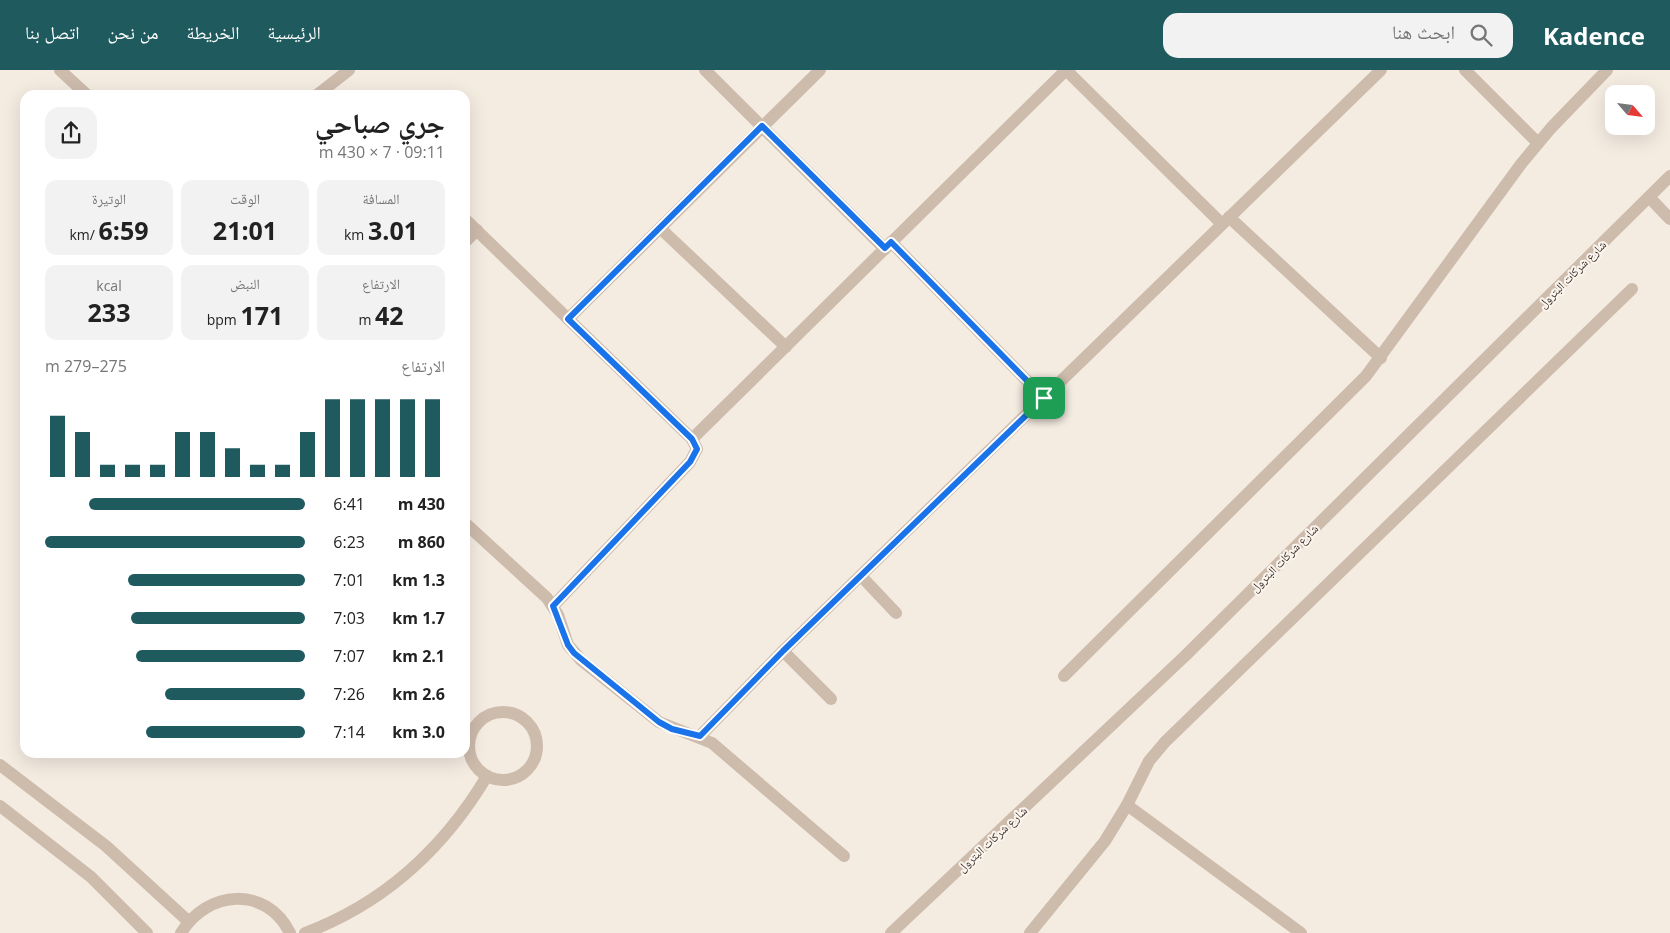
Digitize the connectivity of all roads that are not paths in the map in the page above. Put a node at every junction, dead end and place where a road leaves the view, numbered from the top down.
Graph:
1 (60, 70) edge
2 (349, 70) edge
3 (705, 70) edge
4 (820, 70) edge
5 (1066, 70) edge
6 (1381, 70) edge
7 (1465, 70) edge
8 (1607, 70) edge
9 (82, 90) edge
10 (334, 90) edge
11 (762, 126) junction
12 (1538, 143) junction
13 (1670, 176) edge
14 (1650, 197) junction
15 (1670, 219) edge
16 (1226, 221) junction
17 (470, 224) edge
18 (660, 228) junction
19 (477, 230) junction
20 (470, 237) edge
21 (888, 246) junction
22 (1632, 289) dead end
23 (568, 319) junction
24 (786, 347) junction
25 (1381, 358) junction
26 (1044, 398) junction
27 (692, 439) junction
28 (470, 528) edge
29 (861, 576) junction
30 (553, 606) junction
31 (896, 613) dead end
32 (783, 651) junction
33 (1064, 676) dead end
34 (831, 699) dead end
35 (470, 736) edge
36 (700, 736) junction
37 (470, 754) edge
38 (0, 765) edge
39 (487, 776) junction
40 (0, 806) edge
41 (1127, 806) junction
42 (844, 856) dead end
43 (188, 921) junction
44 (147, 933) edge
45 (180, 933) edge
46 (290, 933) edge
47 (305, 933) edge
48 (891, 933) edge
49 (1030, 933) edge
50 (1301, 933) edge

1 - 9 street
2 - 10 street
3 - 11 street
4 - 11 street
5 - 16 street
5 - 21 street
6 - 16 street
7 - 12 street
8 - 12 street
11 - 18 street
11 - 21 street
12 - 25 street
13 - 14 street, شارع شركات البترول
14 - 15 street
14 - 48 street, شارع شركات البترول
16 - 25 street
16 - 26 street
17 - 19 street
18 - 23 street
18 - 24 street
19 - 20 street
19 - 23 street
21 - 24 street
21 - 26 street
22 - 41 street
23 - 27 street
24 - 27 street
25 - 33 street
26 - 29 street
27 - 30 street
28 - 30 street
29 - 31 street
29 - 32 street
30 - 36 street
32 - 34 street
32 - 36 street
35 - 39 street
36 - 42 street
37 - 39 street
38 - 43 street
39 - 47 street
40 - 44 street
41 - 49 street
41 - 50 street
43 - 45 street
43 - 46 street

